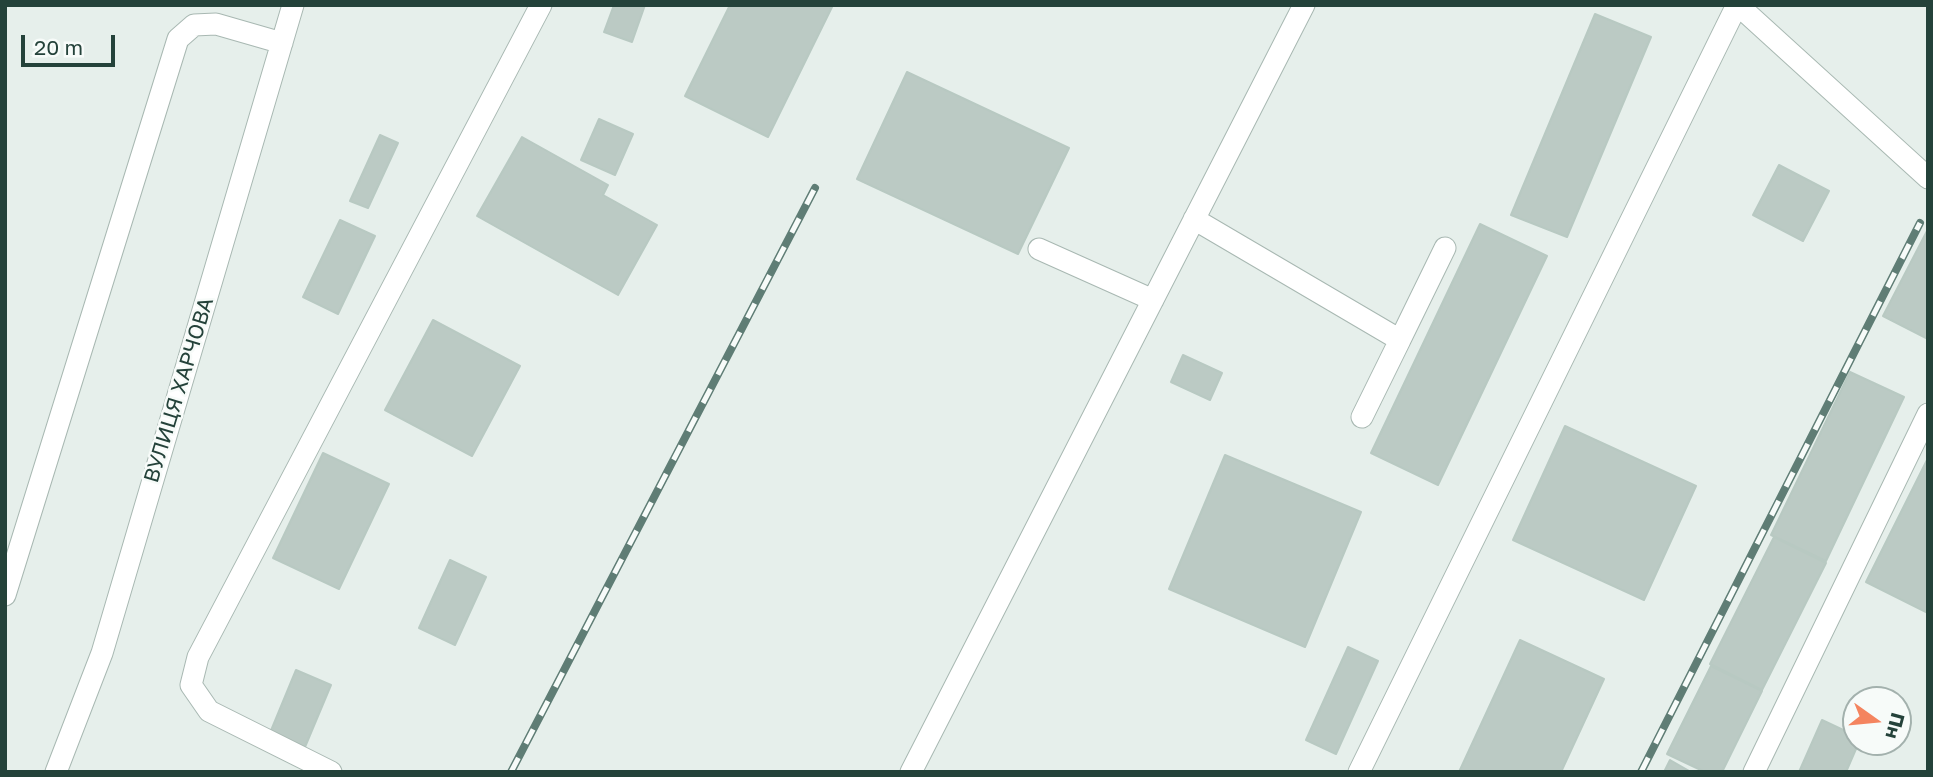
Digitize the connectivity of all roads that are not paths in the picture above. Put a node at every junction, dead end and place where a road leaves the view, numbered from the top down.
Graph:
1 (293, 5) edge
2 (541, 5) edge
3 (1304, 5) edge
4 (1738, 6) edge
5 (282, 43) junction
6 (1928, 178) edge
7 (1194, 219) junction
8 (1445, 248) dead end
9 (1040, 249) dead end
10 (1153, 300) junction
11 (1400, 340) junction
12 (1928, 414) edge
13 (1362, 417) dead end
14 (5, 595) edge
15 (56, 772) edge
16 (331, 772) edge
17 (911, 772) edge
18 (1359, 772) edge
19 (1754, 772) edge

1 - 5 street, ВУЛИЦЯ ХАРЧОВА
2 - 16 street
3 - 7 street
4 - 6 street
4 - 18 street
5 - 14 street
5 - 15 street, ВУЛИЦЯ ХАРЧОВА
7 - 10 street
7 - 11 street
8 - 11 street
9 - 10 street
10 - 17 street
11 - 13 street
12 - 19 street

